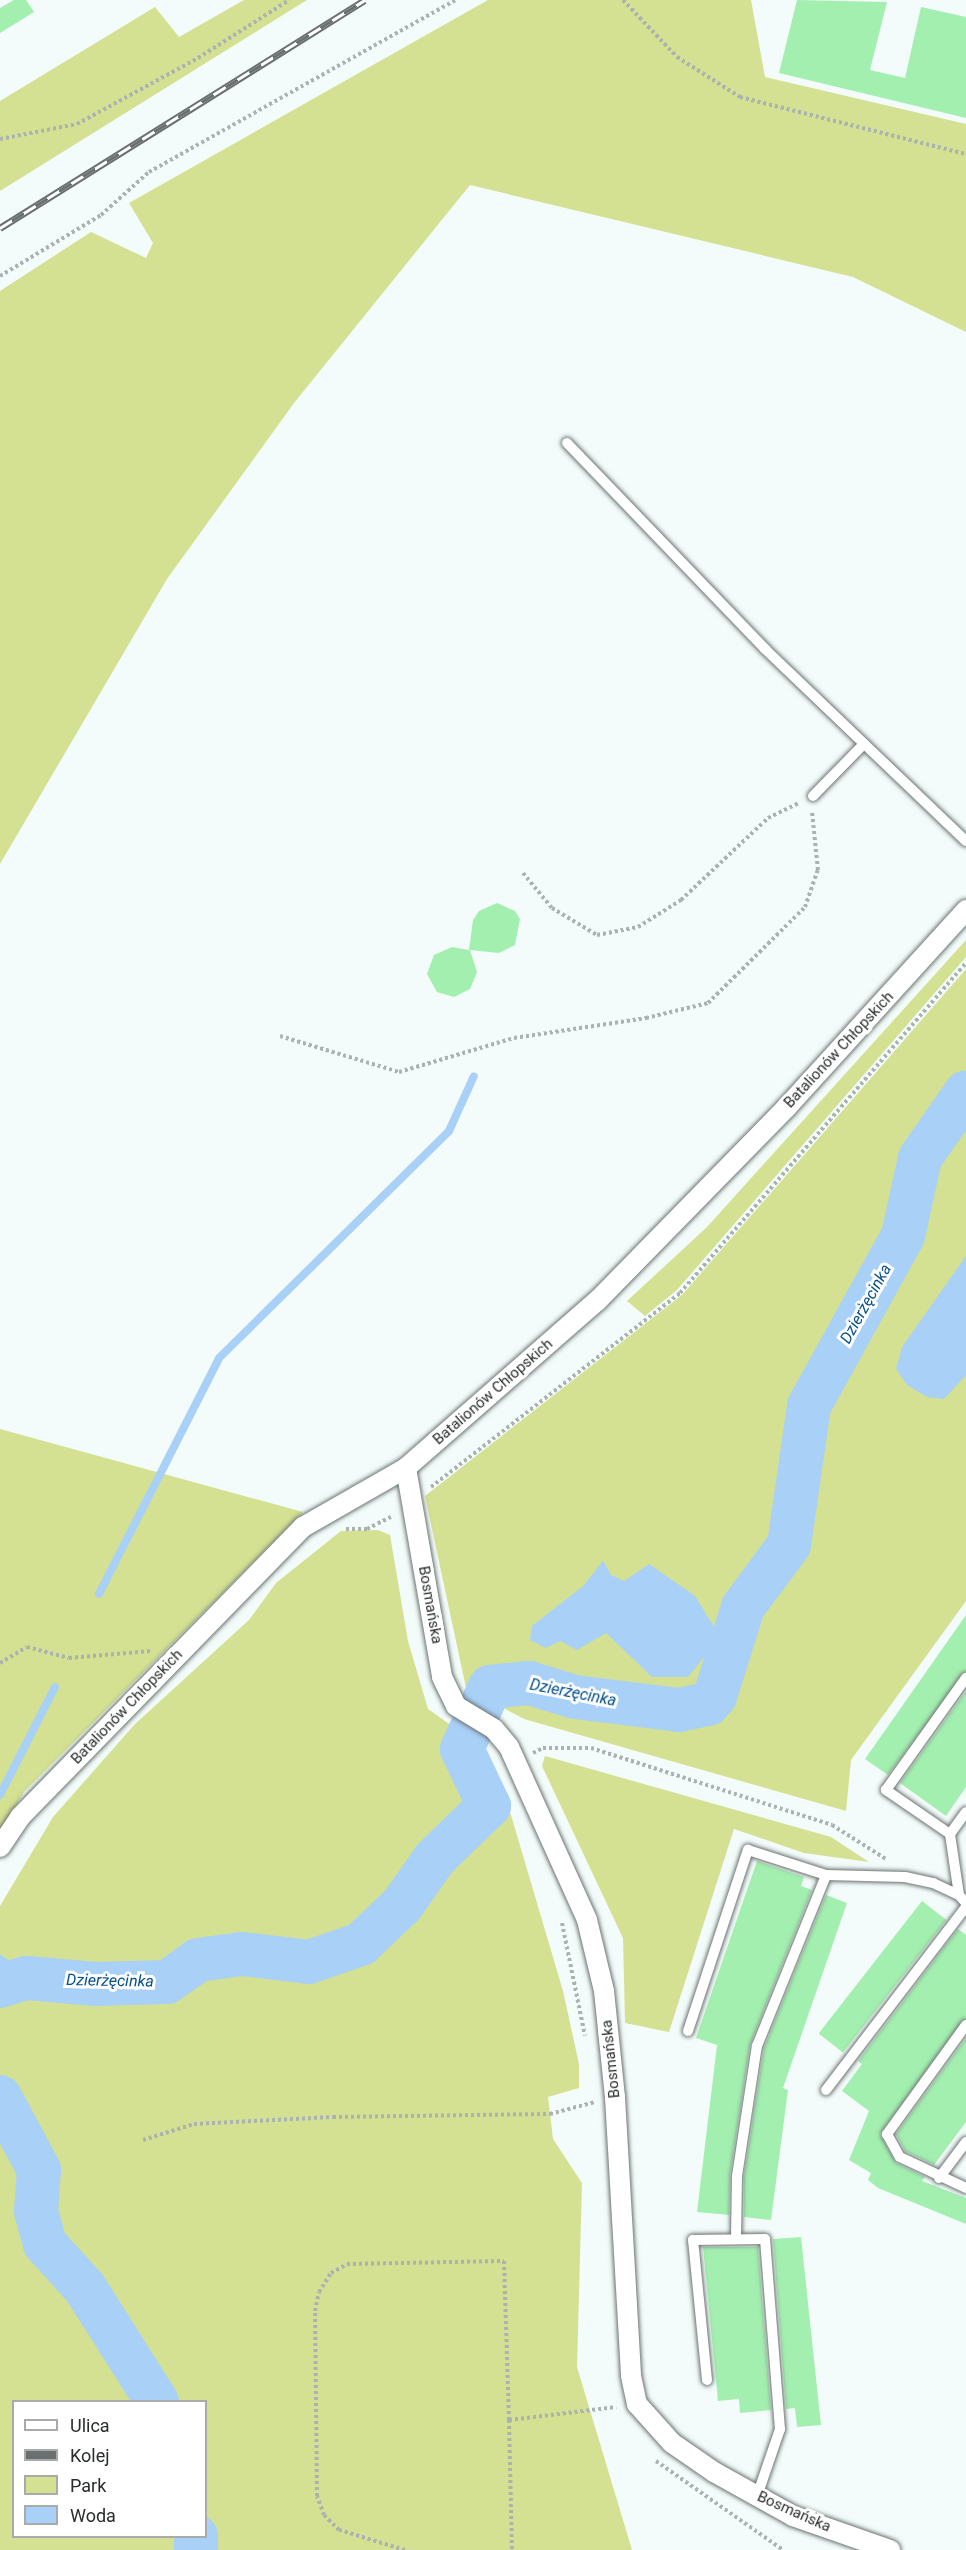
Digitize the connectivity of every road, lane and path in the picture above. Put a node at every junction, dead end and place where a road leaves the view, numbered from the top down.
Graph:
1 (289, 0) edge
2 (455, 0) edge
3 (623, 0) edge
4 (0, 139) edge
5 (966, 154) edge
6 (0, 276) edge
7 (567, 443) dead end
8 (864, 744) junction
9 (813, 796) junction
10 (966, 841) edge
11 (523, 873) dead end
12 (966, 910) edge
13 (966, 963) edge
14 (280, 1036) dead end
15 (406, 1467) junction
16 (429, 1488) dead end
17 (178, 1655) junction
18 (0, 1663) edge
19 (966, 1678) edge
20 (516, 1761) junction
21 (966, 1812) edge
22 (950, 1834) junction
23 (0, 1847) edge
24 (826, 1875) junction
25 (904, 1877) junction
26 (964, 1902) edge
27 (966, 2025) edge
28 (688, 2031) dead end
29 (826, 2090) dead end
30 (615, 2097) junction
31 (143, 2140) dead end
32 (966, 2142) edge
33 (939, 2178) junction
34 (966, 2188) edge
35 (736, 2239) junction
36 (707, 2380) dead end
37 (637, 2404) junction
38 (509, 2420) junction
39 (757, 2496) junction
40 (405, 2550) edge
41 (512, 2550) edge
42 (890, 2550) edge

1 - 4 path
2 - 6 path
3 - 5 path
7 - 8 lane
8 - 9 lane
8 - 10 lane
9 - 11 path
9 - 14 path
12 - 15 street, Batalionów Chłopskich
13 - 16 path
15 - 17 street, Batalionów Chłopskich
15 - 20 street, Bosmańska
17 - 18 path
17 - 23 street, Batalionów Chłopskich
19 - 22 lane
20 - 25 path
20 - 30 street, Bosmańska
21 - 22 lane
22 - 26 lane
24 - 25 lane
24 - 28 lane
24 - 35 lane
25 - 26 lane
26 - 29 lane
27 - 33 lane
30 - 31 path
30 - 37 street, Bosmańska
32 - 33 lane
33 - 34 lane
35 - 36 lane
35 - 39 lane
37 - 38 path
37 - 39 street, Bosmańska
38 - 40 path
38 - 41 path
39 - 42 street, Bosmańska

